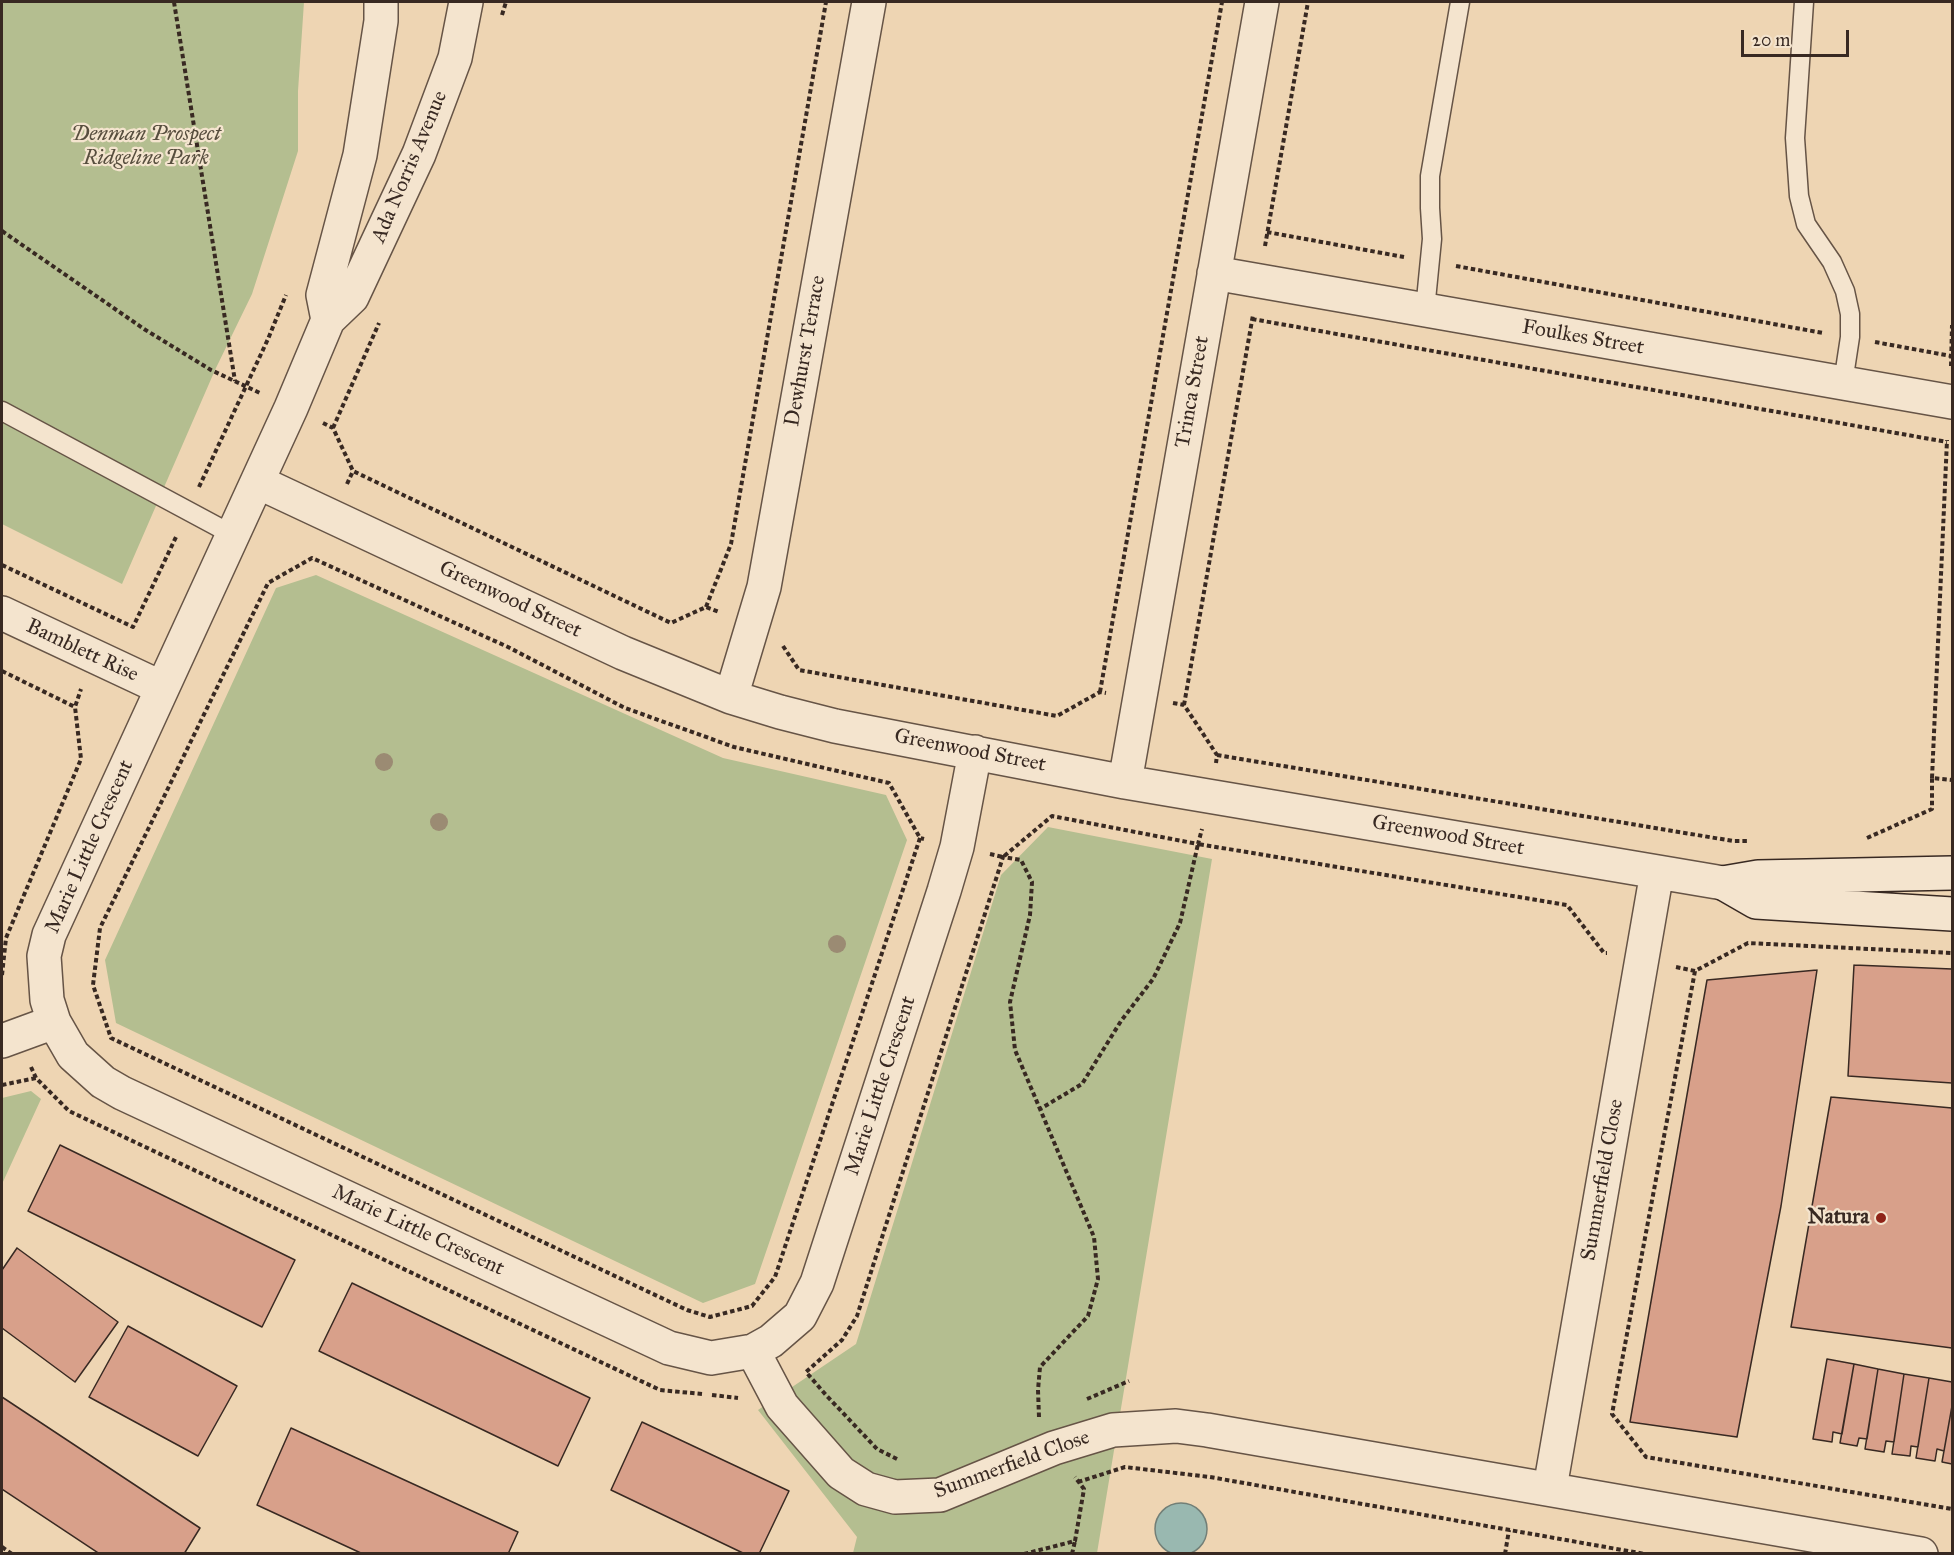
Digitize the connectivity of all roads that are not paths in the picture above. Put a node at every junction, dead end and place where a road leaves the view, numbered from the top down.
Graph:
1 (381, 2) edge
2 (466, 2) edge
3 (869, 2) edge
4 (1262, 2) edge
5 (1460, 2) edge
6 (1804, 2) edge
7 (1214, 273) junction
8 (1425, 310) junction
9 (328, 320) junction
10 (1843, 383) junction
11 (1951, 402) edge
12 (2, 411) edge
13 (258, 482) junction
14 (233, 535) junction
15 (2, 613) edge
16 (162, 688) junction
17 (731, 697) junction
18 (975, 752) junction
19 (1125, 782) junction
20 (1657, 872) junction
21 (1953, 873) edge
22 (1723, 883) junction
23 (1953, 915) edge
24 (54, 1022) junction
25 (2, 1041) edge
26 (753, 1351) junction
27 (1550, 1488) junction
28 (1921, 1554) edge

1 - 9 street, Ada Norris Avenue
2 - 9 street, Ada Norris Avenue
3 - 17 street, Dewhurst Terrace
4 - 7 street, Trinca Street
5 - 8 lane
6 - 10 lane
7 - 8 street, Foulkes Street
7 - 19 street, Trinca Street
8 - 10 street, Foulkes Street
9 - 13 street, Ada Norris Avenue
10 - 11 street, Foulkes Street
12 - 14 lane
13 - 14 street, Marie Little Crescent
13 - 17 street, Greenwood Street
14 - 16 street, Marie Little Crescent
15 - 16 street, Bamblett Rise
16 - 24 street, Marie Little Crescent
17 - 18 street, Greenwood Street
18 - 19 street, Greenwood Street
18 - 26 street, Marie Little Crescent
19 - 20 street, Greenwood Street
20 - 22 street, Greenwood Street
20 - 27 street, Summerfield Close
21 - 22 street, Greenwood Street
22 - 23 street, Greenwood Street
24 - 25 street
24 - 26 street, Marie Little Crescent
26 - 27 street, Summerfield Close
27 - 28 street, Summerfield Close

